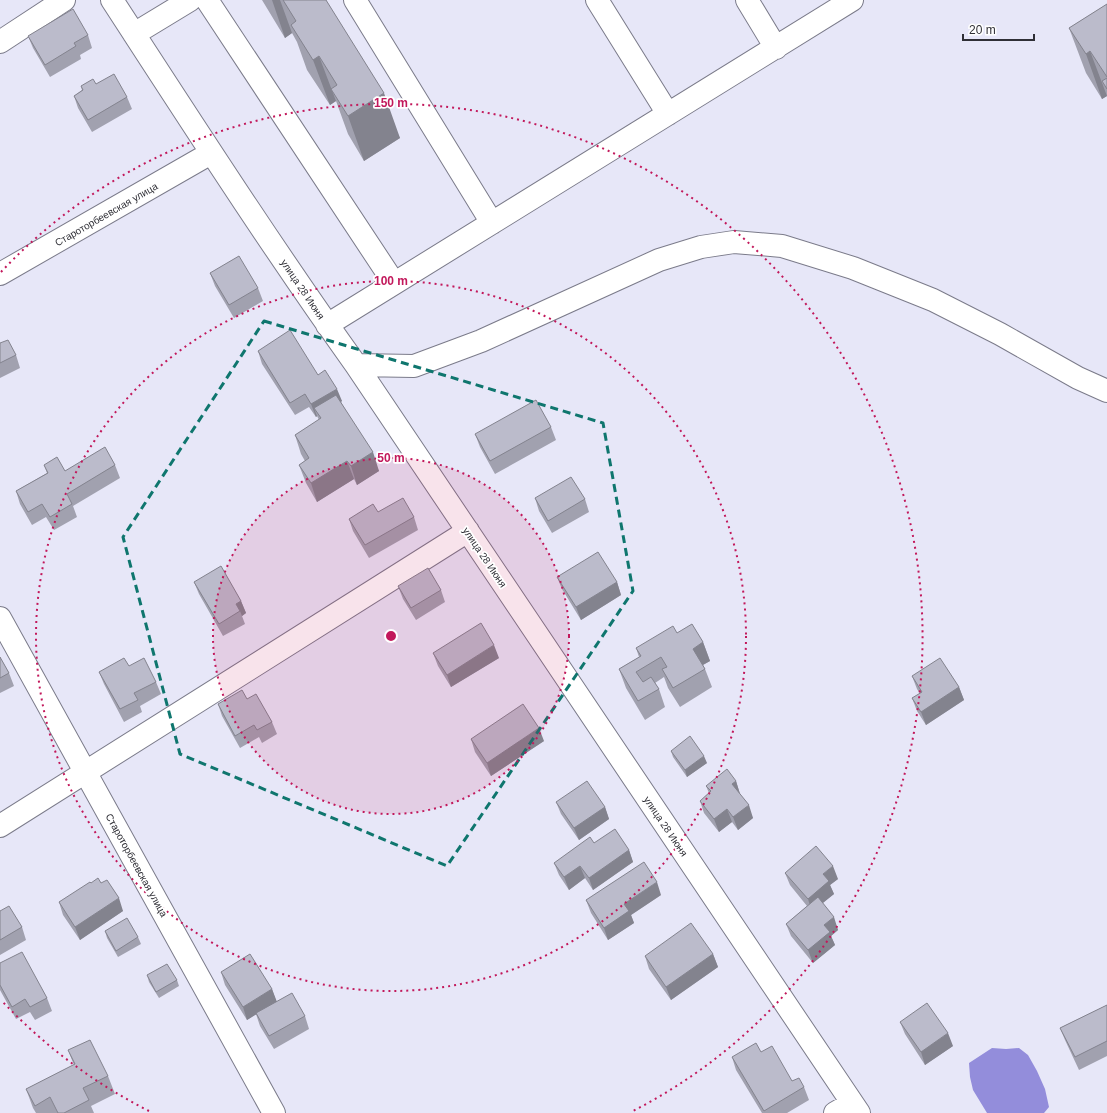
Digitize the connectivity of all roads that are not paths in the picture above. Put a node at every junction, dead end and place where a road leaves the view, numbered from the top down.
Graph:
1 (64, 0) edge
2 (112, 0) edge
3 (190, 0) edge
4 (207, 0) edge
5 (355, 0) edge
6 (597, 0) edge
7 (747, 0) edge
8 (852, 0) edge
9 (134, 34) junction
10 (0, 42) edge
11 (776, 48) junction
12 (668, 114) junction
13 (211, 153) junction
14 (492, 223) junction
15 (0, 274) edge
16 (394, 283) junction
17 (327, 325) junction
18 (356, 365) junction
19 (1107, 391) edge
20 (468, 531) junction
21 (0, 618) edge
22 (87, 773) junction
23 (0, 826) edge
24 (849, 1110) edge
25 (274, 1113) edge

1 - 10 street
2 - 9 street, улица 28 Июня
3 - 9 street
4 - 16 street
5 - 14 street
6 - 12 street
7 - 11 street
8 - 11 street
9 - 13 street, улица 28 Июня
11 - 12 street
12 - 14 street
13 - 15 street, Староторбеевская улица
13 - 17 street, улица 28 Июня
14 - 16 street
16 - 17 street
17 - 18 street, улица 28 Июня
18 - 19 street
18 - 20 street, улица 28 Июня
20 - 22 street
20 - 24 street, улица 28 Июня
21 - 22 street, Староторбеевская улица
22 - 23 street
22 - 25 street, Староторбеевская улица

